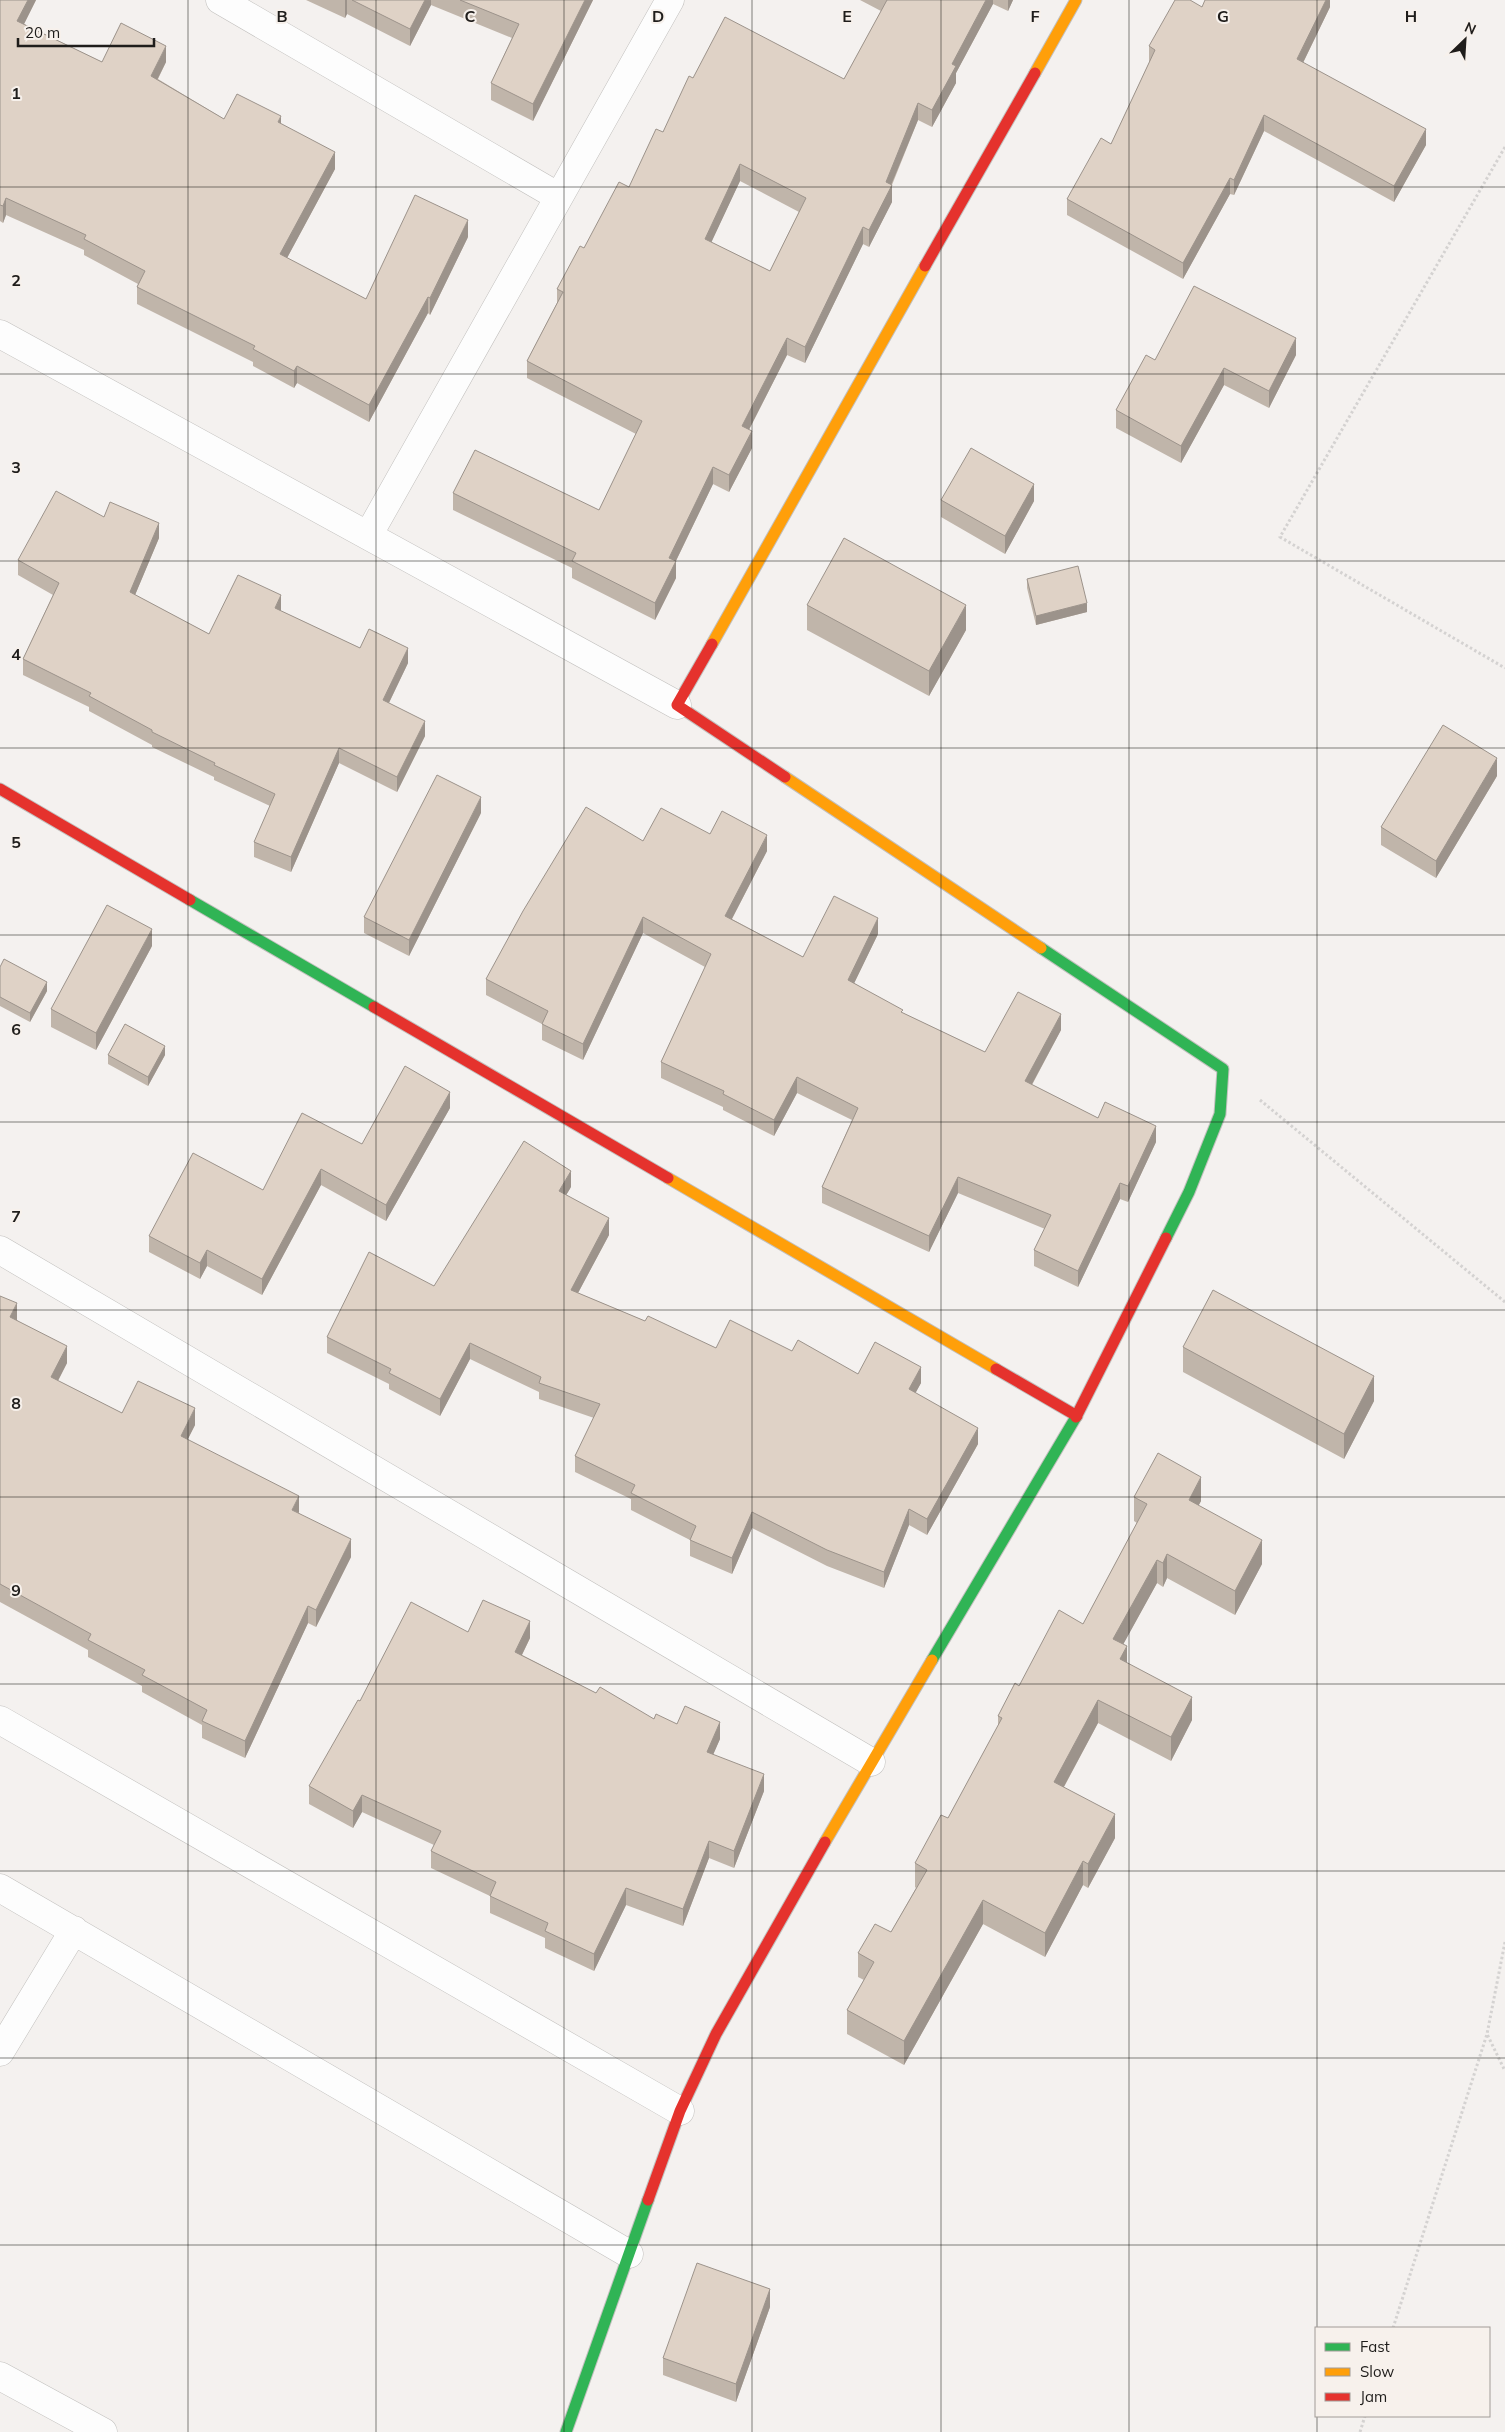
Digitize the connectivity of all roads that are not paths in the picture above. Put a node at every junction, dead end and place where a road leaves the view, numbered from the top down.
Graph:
1 (220, 0) edge
2 (670, 0) edge
3 (1076, 0) edge
4 (559, 197) junction
5 (0, 334) edge
6 (369, 534) junction
7 (677, 705) junction
8 (0, 789) edge
9 (0, 1250) edge
10 (1077, 1416) junction
11 (0, 1720) edge
12 (871, 1762) junction
13 (0, 1888) edge
14 (74, 1930) junction
15 (0, 2052) edge
16 (680, 2111) junction
17 (629, 2254) junction
18 (0, 2376) edge
19 (103, 2432) edge
20 (566, 2432) edge

1 - 4 street
2 - 4 street
3 - 7 street
4 - 6 street
5 - 6 street
6 - 7 street
7 - 10 street
8 - 10 street
9 - 12 street
10 - 12 street
11 - 16 street
12 - 16 street
13 - 14 street
14 - 15 street
14 - 17 street
16 - 17 street
17 - 20 street
18 - 19 street

